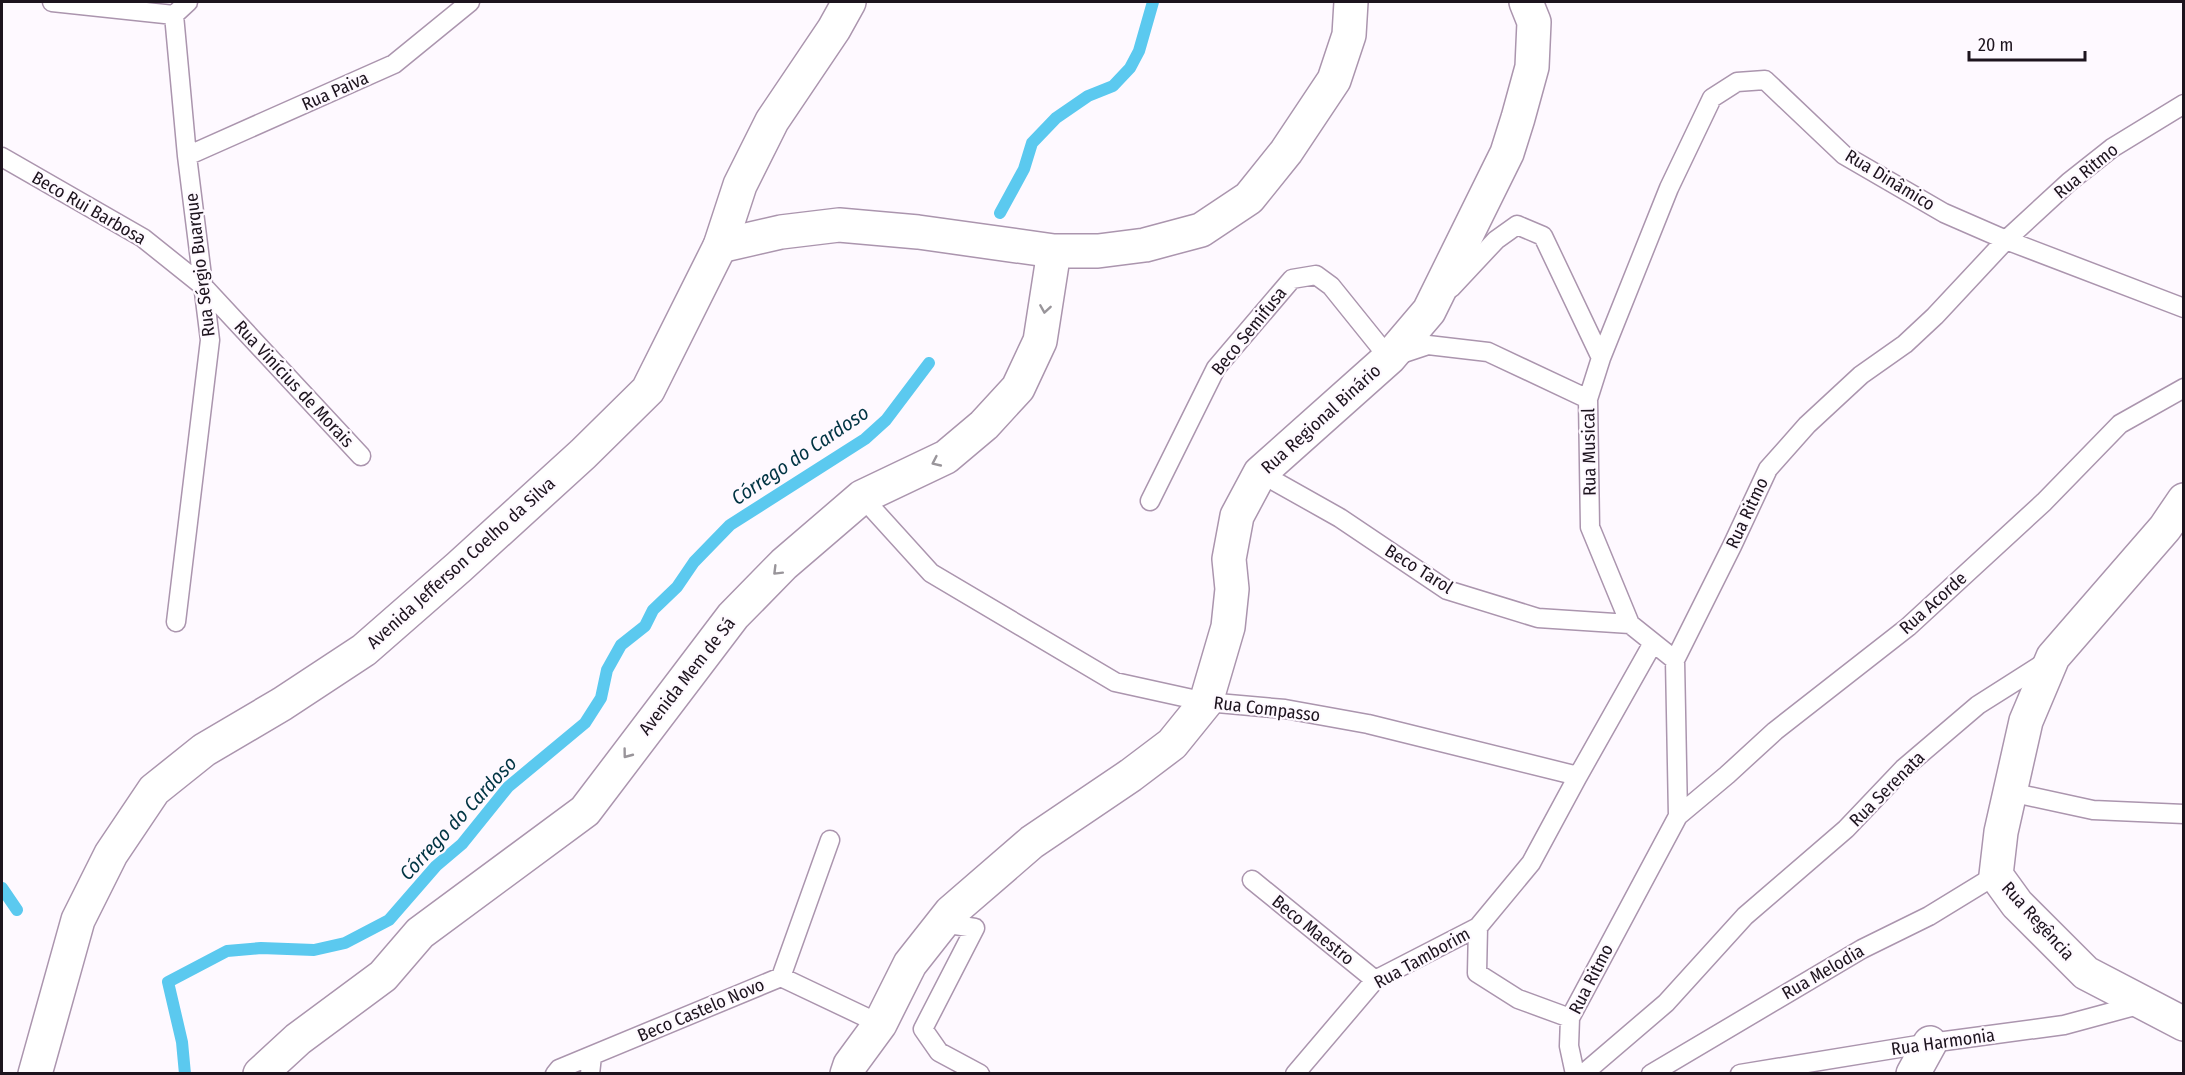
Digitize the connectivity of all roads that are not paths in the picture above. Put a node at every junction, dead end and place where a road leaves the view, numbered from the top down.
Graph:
1 (52, 2) edge
2 (188, 2) edge
3 (470, 2) edge
4 (849, 2) edge
5 (1351, 2) edge
6 (1526, 2) edge
7 (174, 15) junction
8 (2184, 104) edge
9 (187, 156) junction
10 (2, 157) edge
11 (2006, 240) junction
12 (720, 246) junction
13 (1054, 251) junction
14 (203, 286) junction
15 (2184, 308) edge
16 (1429, 311) junction
17 (1389, 358) junction
18 (1601, 358) junction
19 (2184, 388) edge
20 (1588, 399) junction
21 (361, 456) dead end
22 (1260, 472) junction
23 (862, 497) junction
24 (2184, 500) edge
25 (1150, 501) dead end
26 (176, 622) dead end
27 (1630, 624) junction
28 (1653, 643) junction
29 (2053, 657) junction
30 (1675, 660) junction
31 (1206, 702) junction
32 (1578, 776) junction
33 (2010, 792) junction
34 (2184, 814) edge
35 (1678, 816) junction
36 (830, 840) dead end
37 (1996, 875) junction
38 (1252, 880) dead end
39 (942, 923) junction
40 (1478, 927) junction
41 (781, 977) junction
42 (1375, 980) junction
43 (2144, 1004) junction
44 (1570, 1018) junction
45 (879, 1024) junction
46 (2184, 1024) edge
47 (1930, 1043) junction
48 (591, 1065) edge
49 (35, 1074) edge
50 (260, 1074) edge
51 (555, 1074) edge
52 (847, 1074) edge
53 (980, 1074) edge
54 (1295, 1074) edge
55 (1575, 1074) edge
56 (1583, 1074) edge
57 (1651, 1074) edge
58 (1740, 1074) edge
59 (1913, 1074) edge

1 - 7 lane
2 - 7 lane
3 - 9 lane, Rua Paiva
4 - 12 street, Avenida Jefferson Coelho da Silva
5 - 13 street
6 - 16 street, Rua Regional Binário
7 - 9 lane, Rua Sérgio Buarque
8 - 11 lane, Rua Ritmo
9 - 14 lane, Rua Sérgio Buarque
10 - 14 lane, Beco Rui Barbosa
11 - 15 lane, Rua Dinâmico
11 - 18 lane, Rua Dinâmico
11 - 30 lane, Rua Ritmo
12 - 13 street
12 - 49 street, Avenida Jefferson Coelho da Silva
13 -> 23 street, Avenida Mem de Sá
14 - 21 lane, Rua Vinícius de Morais
14 - 26 lane, Rua Sérgio Buarque
16 - 17 street, Rua Regional Binário
16 - 18 lane
17 - 20 lane
17 - 22 street, Rua Regional Binário
17 - 25 lane, Beco Semifusa
18 - 20 lane, Rua Musical
19 - 35 lane, Rua Acorde
20 - 27 lane, Rua Musical
22 - 27 lane, Beco Tarol
22 - 31 street, Rua Regional Binário
23 - 31 lane, Rua Compasso
23 -> 50 street, Avenida Mem de Sá
24 - 29 street, Rua Serenata
27 - 28 lane, Rua Musical
28 - 30 lane, Rua Musical
28 - 32 lane
29 - 33 street, Rua Regência
29 - 56 lane, Rua Serenata
30 - 35 lane, Rua Ritmo
31 - 32 lane, Rua Compasso
31 - 39 street, Rua Regional Binário
32 - 40 lane, Rua Tamborim
33 - 34 lane
33 - 37 street, Rua Regência
35 - 44 lane, Rua Ritmo
36 - 41 lane
37 - 43 street, Rua Regência
37 - 57 lane, Rua Melodia
38 - 42 lane, Beco Maestro
39 - 45 street, Rua Regional Binário
39 - 53 lane
40 - 42 lane, Rua Tamborim
40 - 44 lane
41 - 45 lane, Beco Castelo Novo
41 - 48 lane, Beco Castelo Novo
42 - 54 lane, Rua Tamborim
43 - 46 street, Rua Regência
43 - 47 lane, Rua Harmonia
44 - 55 lane, Rua Ritmo
45 - 52 street, Rua Regional Binário
47 - 58 lane, Rua Harmonia
47 - 59 street
48 - 51 lane, Beco Castelo Novo

